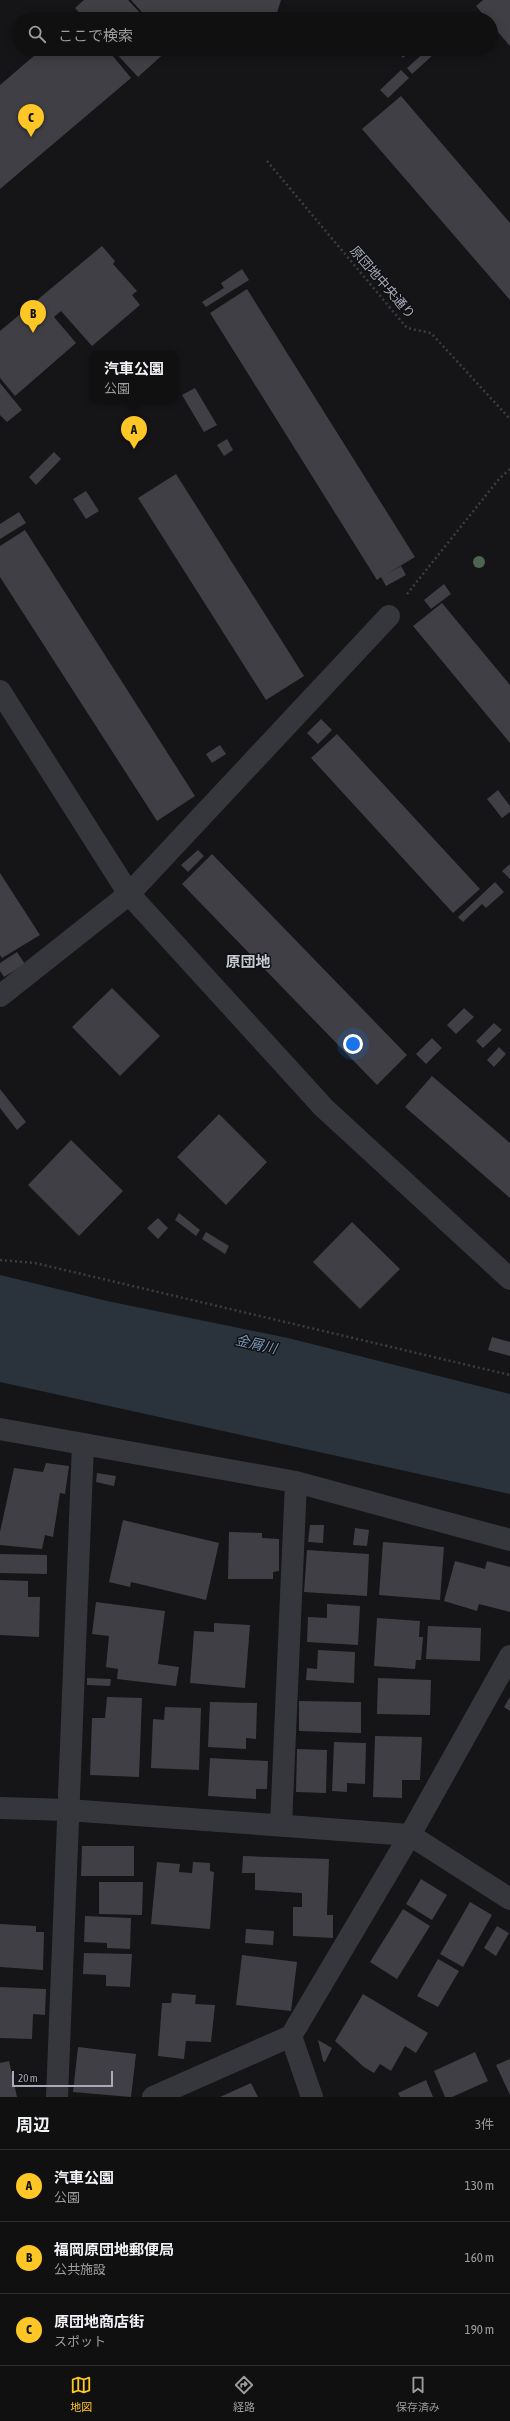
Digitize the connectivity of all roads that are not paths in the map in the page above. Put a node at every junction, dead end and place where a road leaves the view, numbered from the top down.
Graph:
1 (389, 616) road end
2 (0, 691) edge
3 (129, 894) junction
4 (0, 996) edge
5 (510, 1279) edge
6 (0, 1429) edge
7 (83, 1444) junction
8 (296, 1482) junction
9 (510, 1540) edge
10 (510, 1656) edge
11 (0, 1808) edge
12 (68, 1810) junction
13 (281, 1825) junction
14 (410, 1835) junction
15 (510, 1899) edge
16 (291, 2036) junction
17 (57, 2097) edge
18 (153, 2097) edge
19 (312, 2097) edge

1 - 3 street
2 - 3 street
3 - 4 street
3 - 5 street
6 - 7 street
7 - 8 street
7 - 12 street
8 - 9 street
8 - 13 street
10 - 14 street
11 - 12 street
12 - 13 street
12 - 17 street
13 - 14 street
14 - 15 street
14 - 16 street
16 - 18 street
16 - 19 street

